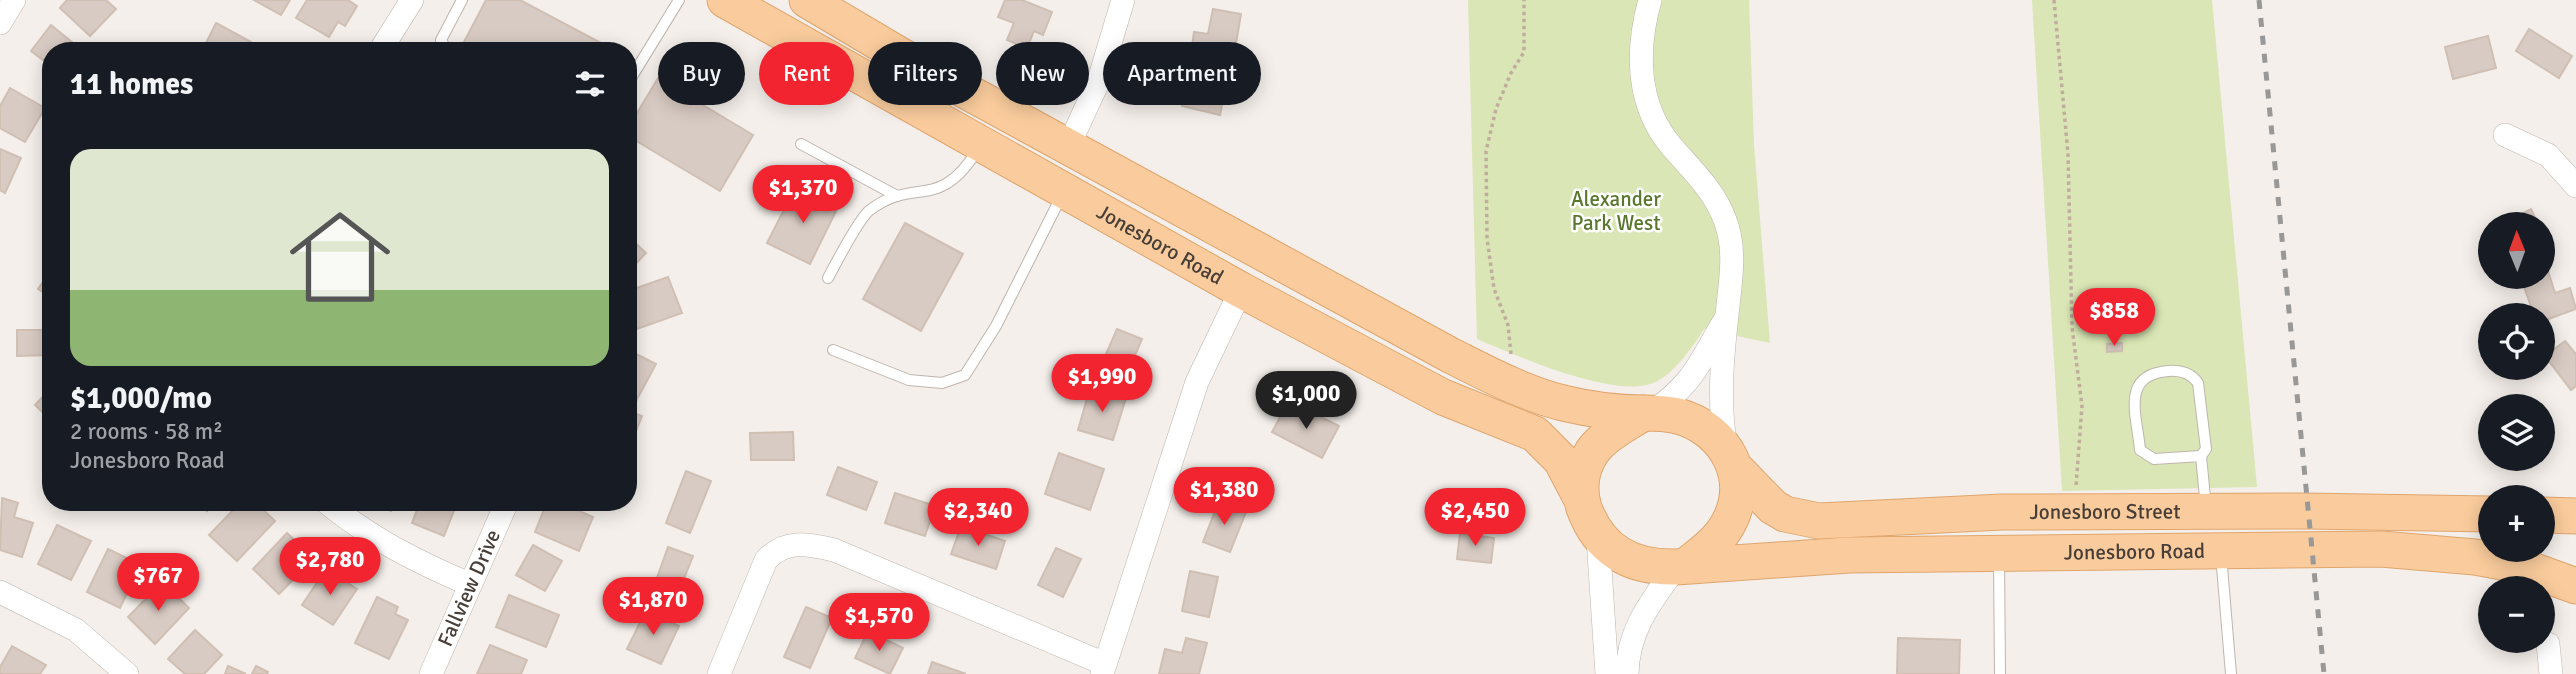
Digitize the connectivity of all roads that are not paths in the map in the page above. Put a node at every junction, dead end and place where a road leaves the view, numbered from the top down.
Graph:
1 (14, 0) edge
2 (412, 0) edge
3 (462, 0) edge
4 (679, 0) edge
5 (724, 0) edge
6 (807, 0) edge
7 (1123, 0) edge
8 (1650, 0) edge
9 (0, 23) edge
10 (386, 42) edge
11 (441, 42) edge
12 (637, 68) edge
13 (2505, 135) dead end
14 (801, 144) dead end
15 (981, 144) junction
16 (1069, 148) junction
17 (2576, 187) edge
18 (1064, 191) junction
19 (897, 196) junction
20 (828, 278) dead end
21 (1241, 290) junction
22 (1726, 317) junction
23 (833, 350) dead end
24 (1647, 413) junction
25 (2201, 456) junction
26 (1732, 461) junction
27 (1580, 496) junction
28 (337, 511) edge
29 (503, 511) edge
30 (2206, 511) junction
31 (2478, 514) edge
32 (2555, 515) edge
33 (2576, 516) edge
34 (1598, 538) junction
35 (2221, 552) junction
36 (1998, 553) junction
37 (1682, 566) junction
38 (468, 584) junction
39 (2576, 586) edge
40 (0, 592) edge
41 (2549, 653) edge
42 (2230, 656) junction
43 (1103, 669) edge
44 (127, 674) edge
45 (431, 674) edge
46 (719, 674) edge
47 (1607, 674) edge
48 (1627, 674) edge
49 (2000, 674) edge
50 (2224, 674) edge
51 (2231, 674) edge
52 (2551, 674) edge

1 - 9 street
2 - 10 street
3 - 11 lane
4 - 12 lane
5 - 15 main road, Jonesboro Road
6 - 16 main road, Jonesboro Road
7 - 16 street
8 - 22 street
13 - 17 street
14 - 19 lane
15 - 18 main road, Jonesboro Road
15 - 19 lane
16 - 24 main road, Jonesboro Road
18 - 21 main road, Jonesboro Road
18 - 23 lane
19 - 20 lane
21 - 27 main road, Jonesboro Road
21 - 43 street
22 - 24 street
22 - 26 street
24 - 26 main road
24 - 27 main road
25 - 25 lane
25 - 30 lane
26 - 30 main road, Jonesboro Street
26 - 37 main road
27 - 34 main road
28 - 38 street
29 - 38 street, Fallview Drive
30 - 31 main road, Jonesboro Street
32 - 33 main road
34 - 37 main road
34 - 47 street
35 - 36 main road, Jonesboro Road
35 - 39 main road, Jonesboro Road
35 - 42 lane
36 - 37 main road, Jonesboro Road
36 - 49 lane
37 - 48 street
38 - 45 street, Fallview Drive
40 - 44 street
41 - 52 street
42 - 50 lane
42 - 51 lane
43 - 46 street

